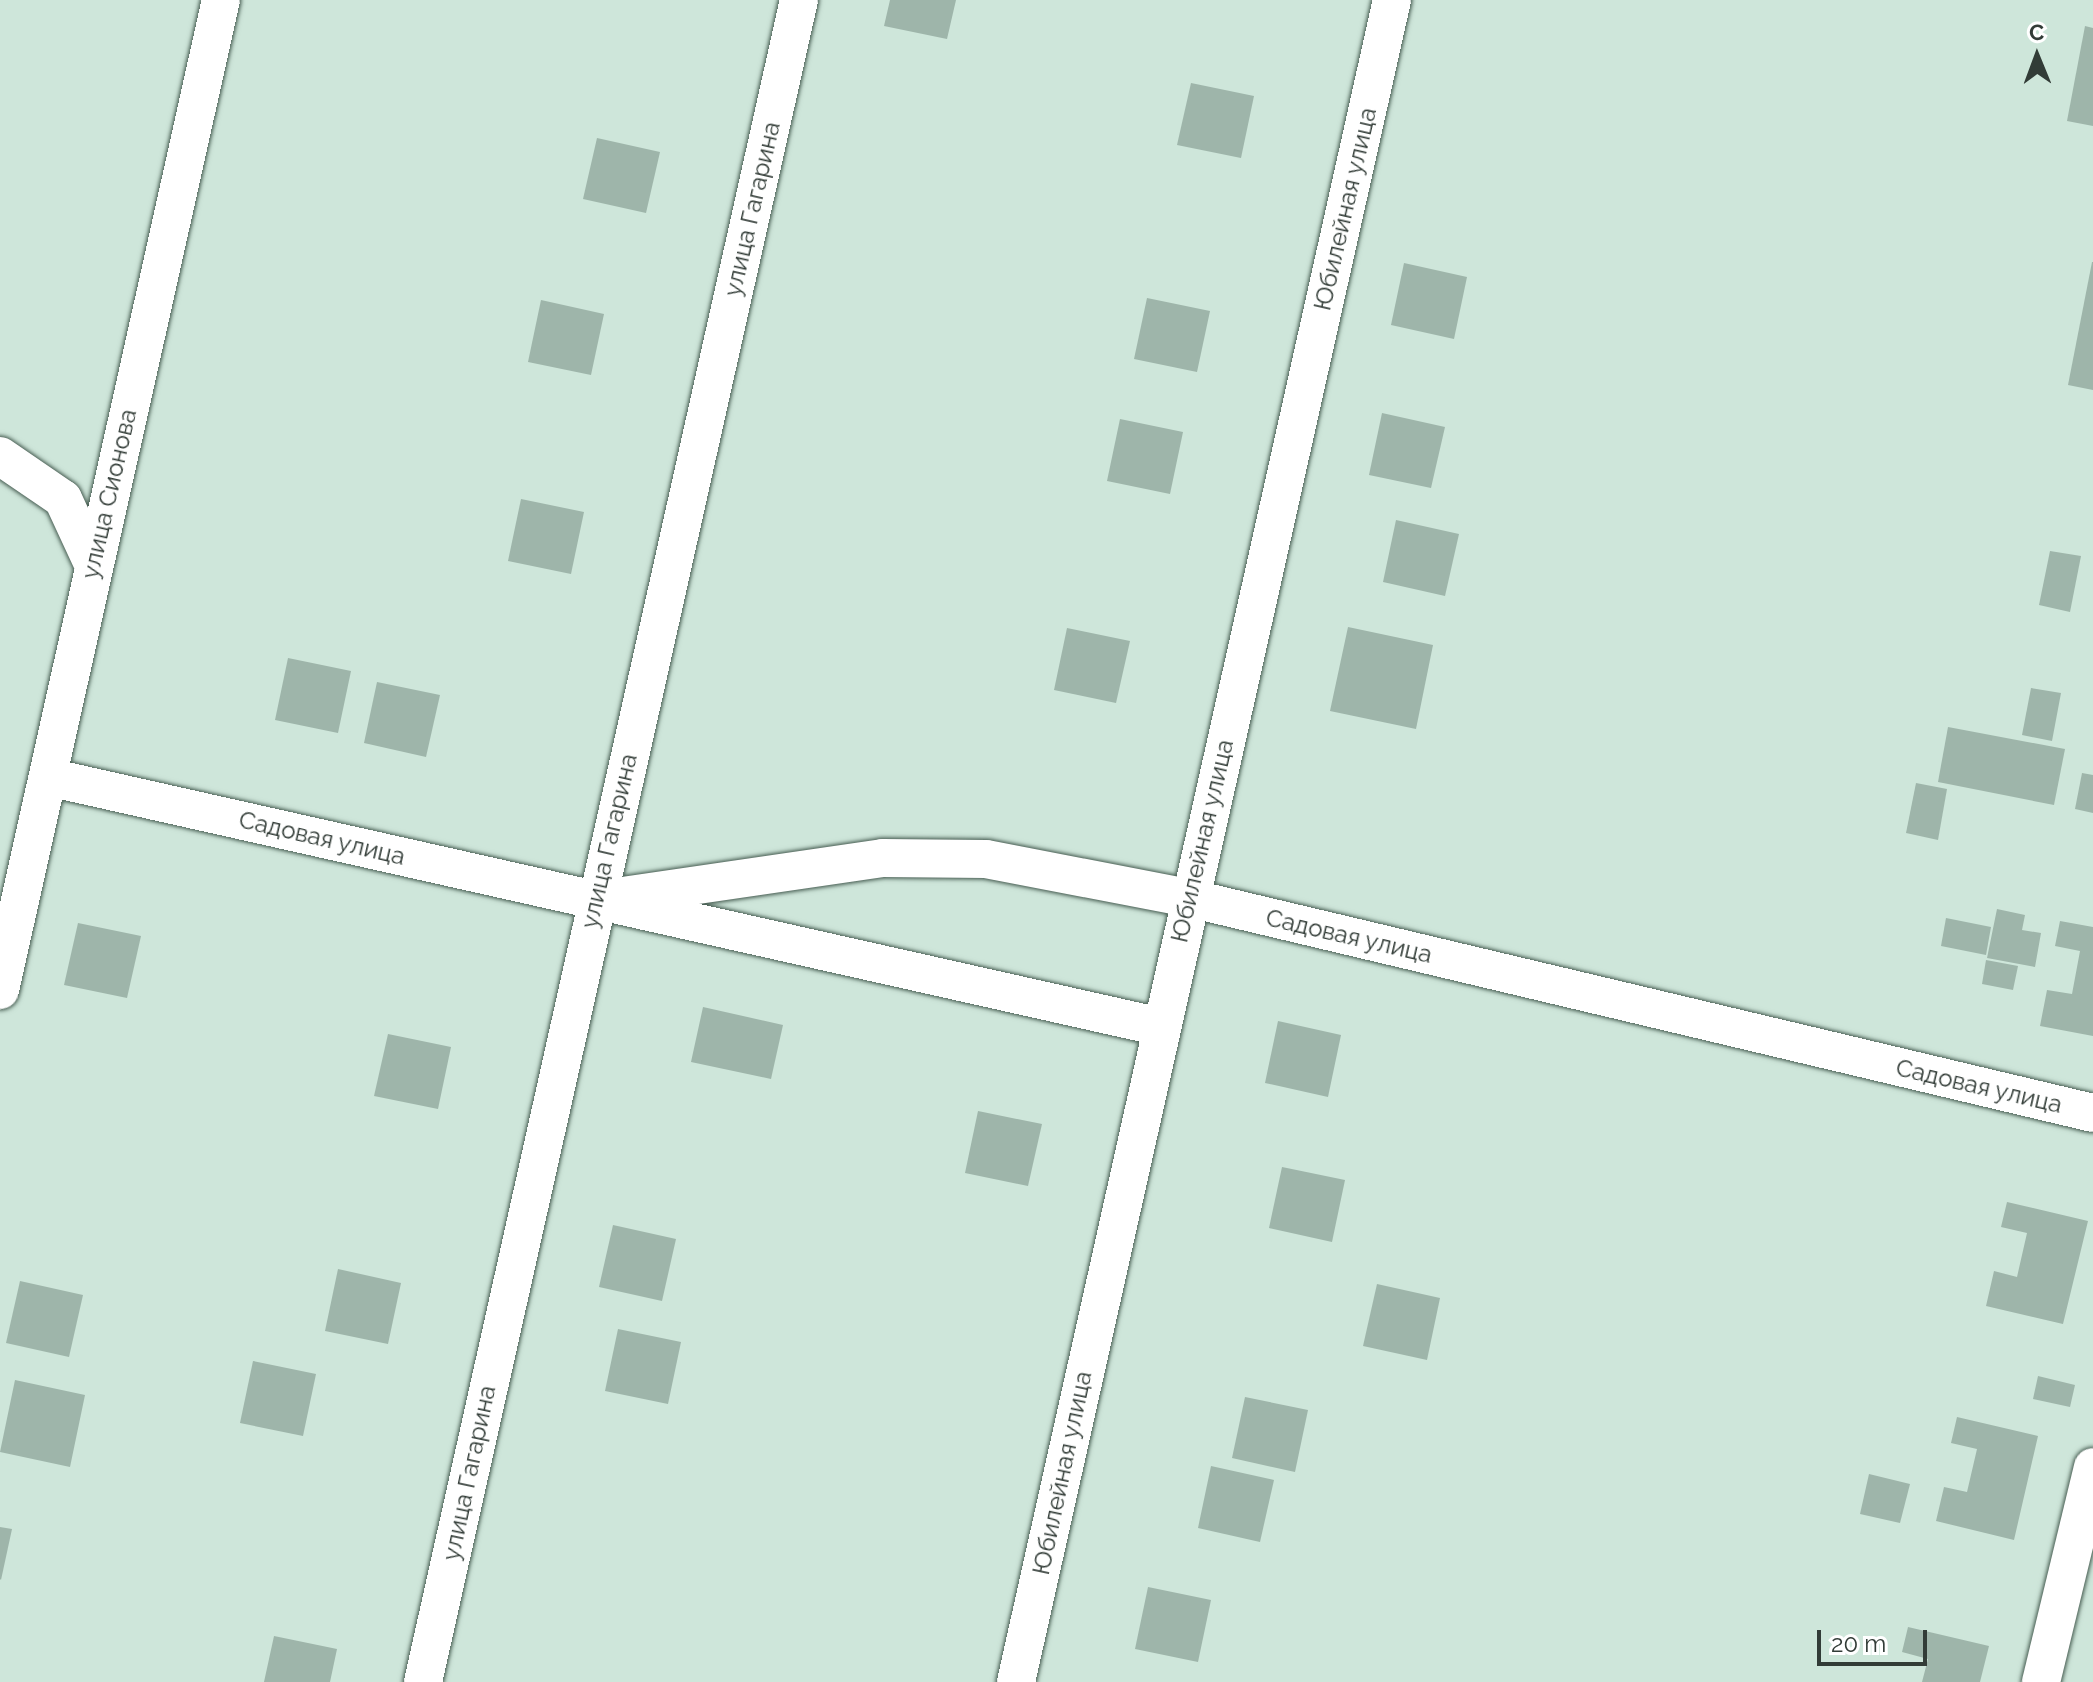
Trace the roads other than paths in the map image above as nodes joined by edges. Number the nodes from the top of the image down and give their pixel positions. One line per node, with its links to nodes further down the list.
1 (221, 0): 5 (street, улица Сионова)
2 (799, 0): 8 (street, улица Гагарина)
3 (1392, 0): 7 (street, Юбилейная улица)
4 (0, 456): 5 (street)
5 (93, 564): 6 (street, улица Сионова)
6 (48, 777): 8 (street, Садовая улица); 9 (street, улица Сионова)
7 (1189, 898): 8 (street, Садовая улица); 10 (street, Юбилейная улица); 11 (street, Садовая улица)
8 (595, 900): 10 (street, Садовая улица); 13 (street, улица Гагарина)
9 (0, 990)
10 (1161, 1027): 14 (street, Юбилейная улица)
11 (2093, 1113)
12 (2093, 1467): 15 (street)
13 (423, 1682)
14 (1016, 1682)
15 (2041, 1682)

